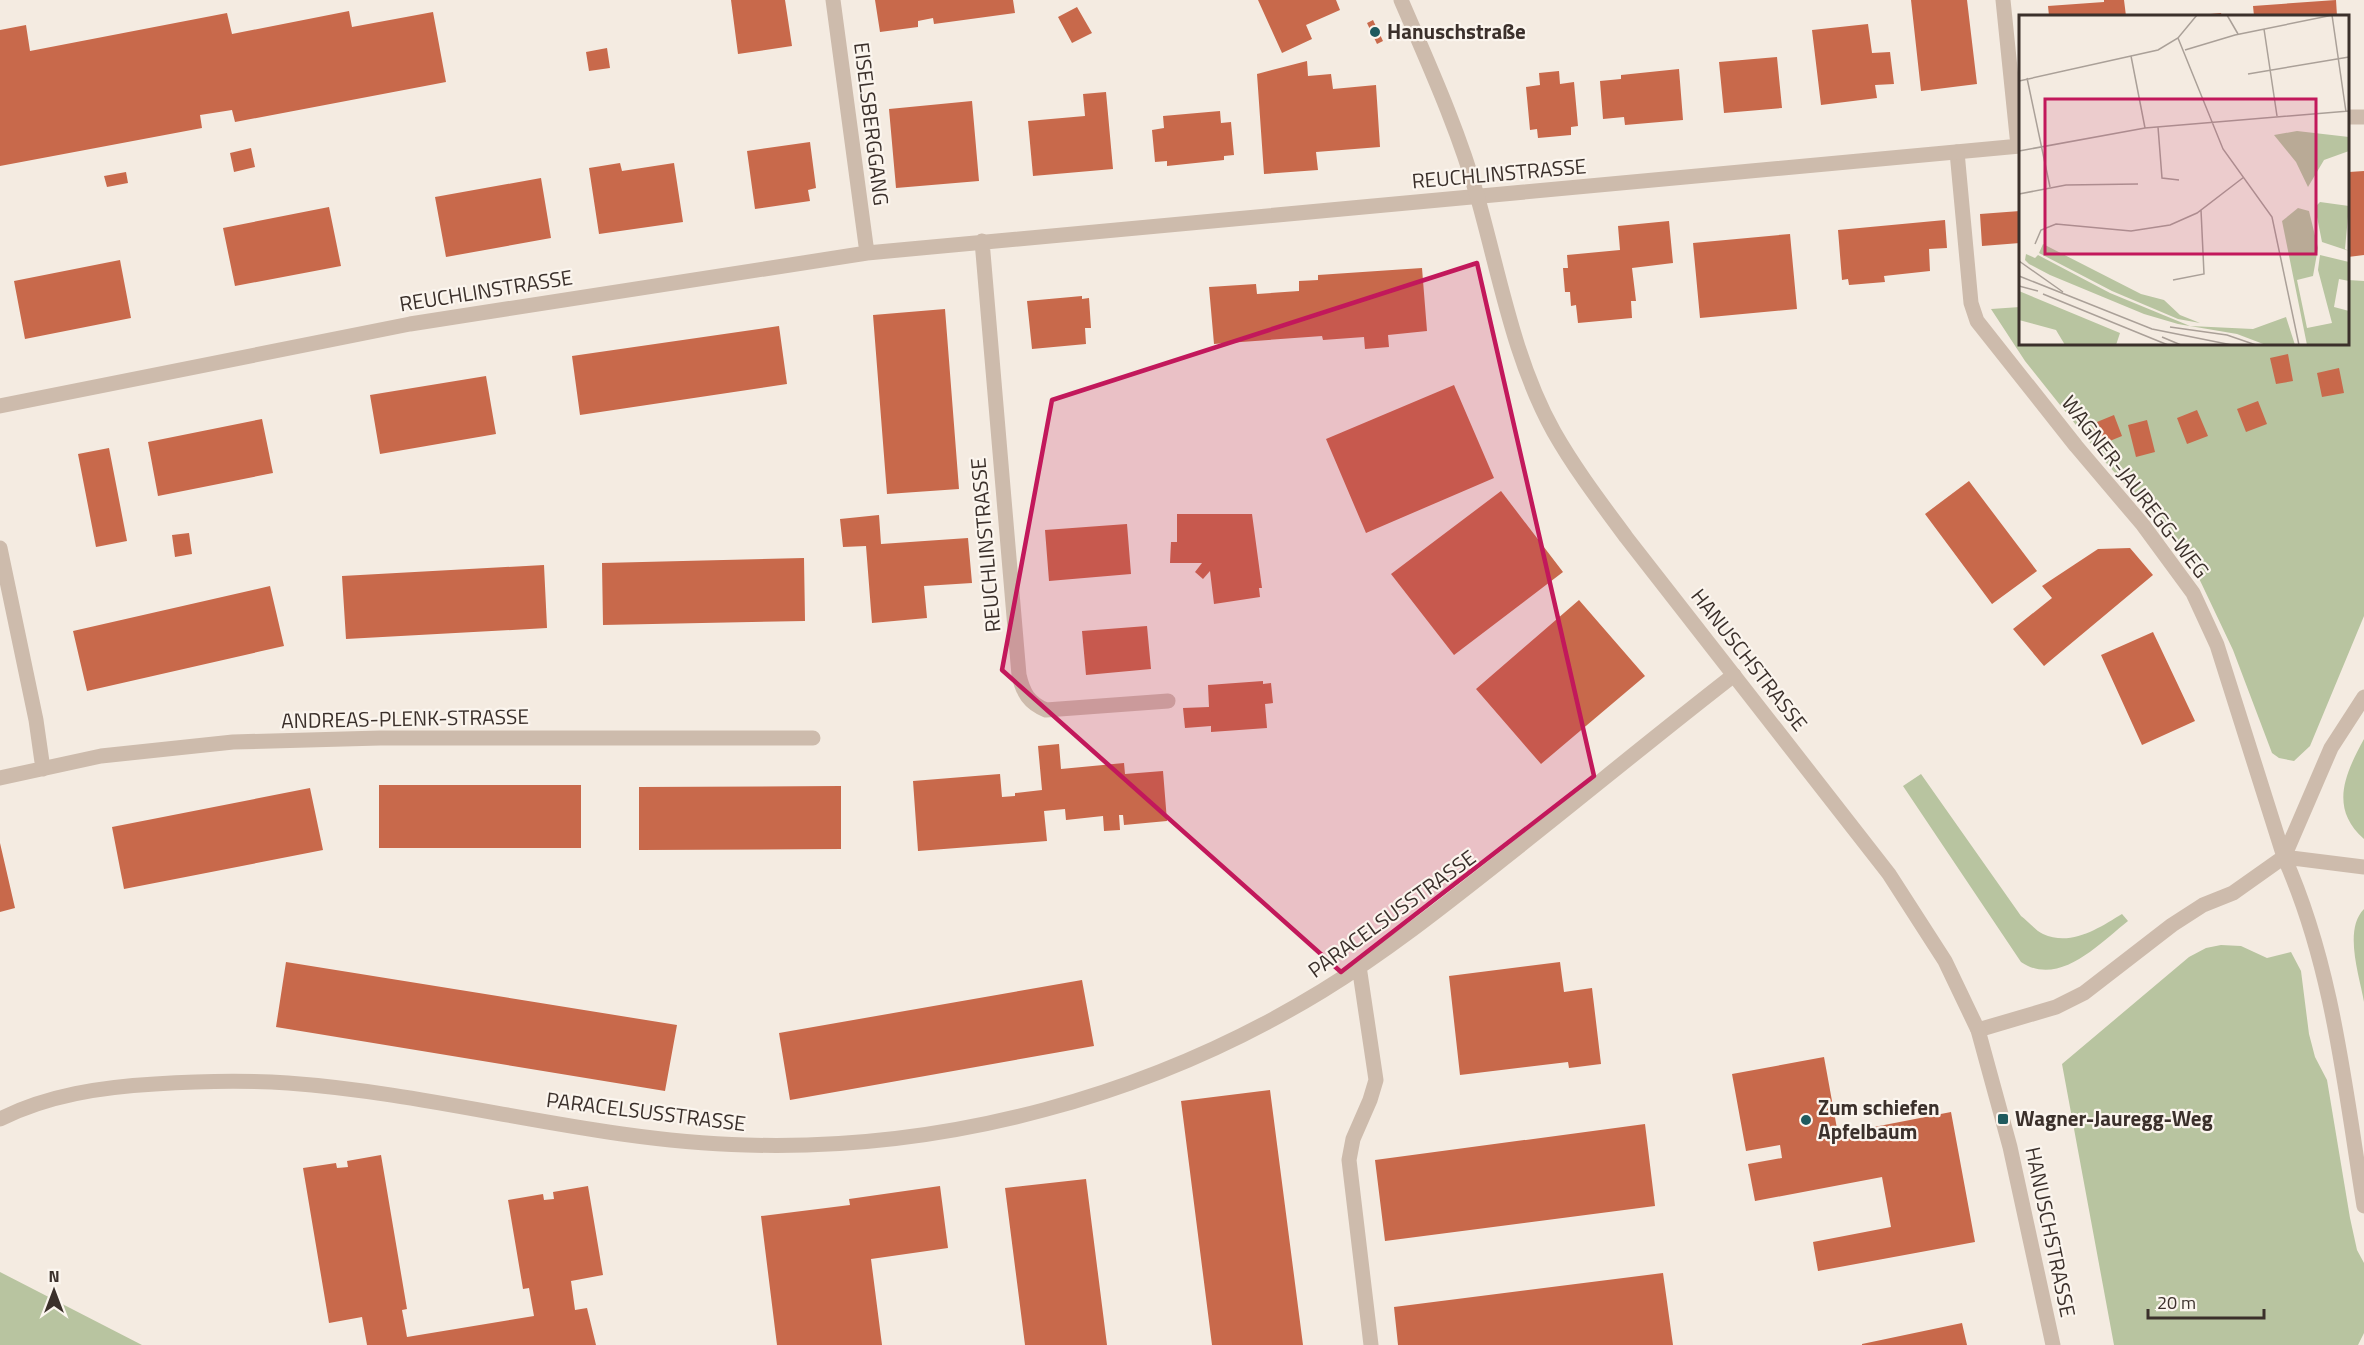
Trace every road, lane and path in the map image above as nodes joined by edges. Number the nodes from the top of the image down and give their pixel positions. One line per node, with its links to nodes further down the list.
1 (833, 0): 8 (street, EISELSBERGGANG)
2 (1401, 0): 6 (street, HANUSCHSTRASSE)
3 (2003, 0): 4 (street)
4 (2019, 146): 5 (street, REUCHLINSTRASSE)
5 (1957, 152): 6 (street, REUCHLINSTRASSE); 17 (street, WAGNER-JAUREGG-WEG)
6 (1478, 197): 7 (street, REUCHLINSTRASSE); 11 (street, HANUSCHSTRASSE)
7 (982, 241): 8 (street, REUCHLINSTRASSE); 13 (street, REUCHLINSTRASSE)
8 (867, 254): 9 (street, REUCHLINSTRASSE)
9 (0, 405)
10 (0, 548): 15 (street)
11 (1734, 675): 19 (street, PARACELSUSSTRASSE); 20 (street, HANUSCHSTRASSE)
12 (2364, 697): 17 (street)
13 (1168, 701)
14 (813, 738): 15 (street, ANDREAS-PLENK-STRASSE)
15 (43, 769): 16 (street, ANDREAS-PLENK-STRASSE)
16 (0, 777)
17 (2284, 857): 18 (street); 20 (street); 22 (street, WAGNER-JAUREGG-WEG)
18 (2364, 867)
19 (1359, 966): 21 (street, PARACELSUSSTRASSE); 23 (street)
20 (1978, 1030): 24 (street, HANUSCHSTRASSE)
21 (0, 1119)
22 (2364, 1206)
23 (1371, 1345)
24 (2053, 1345)

